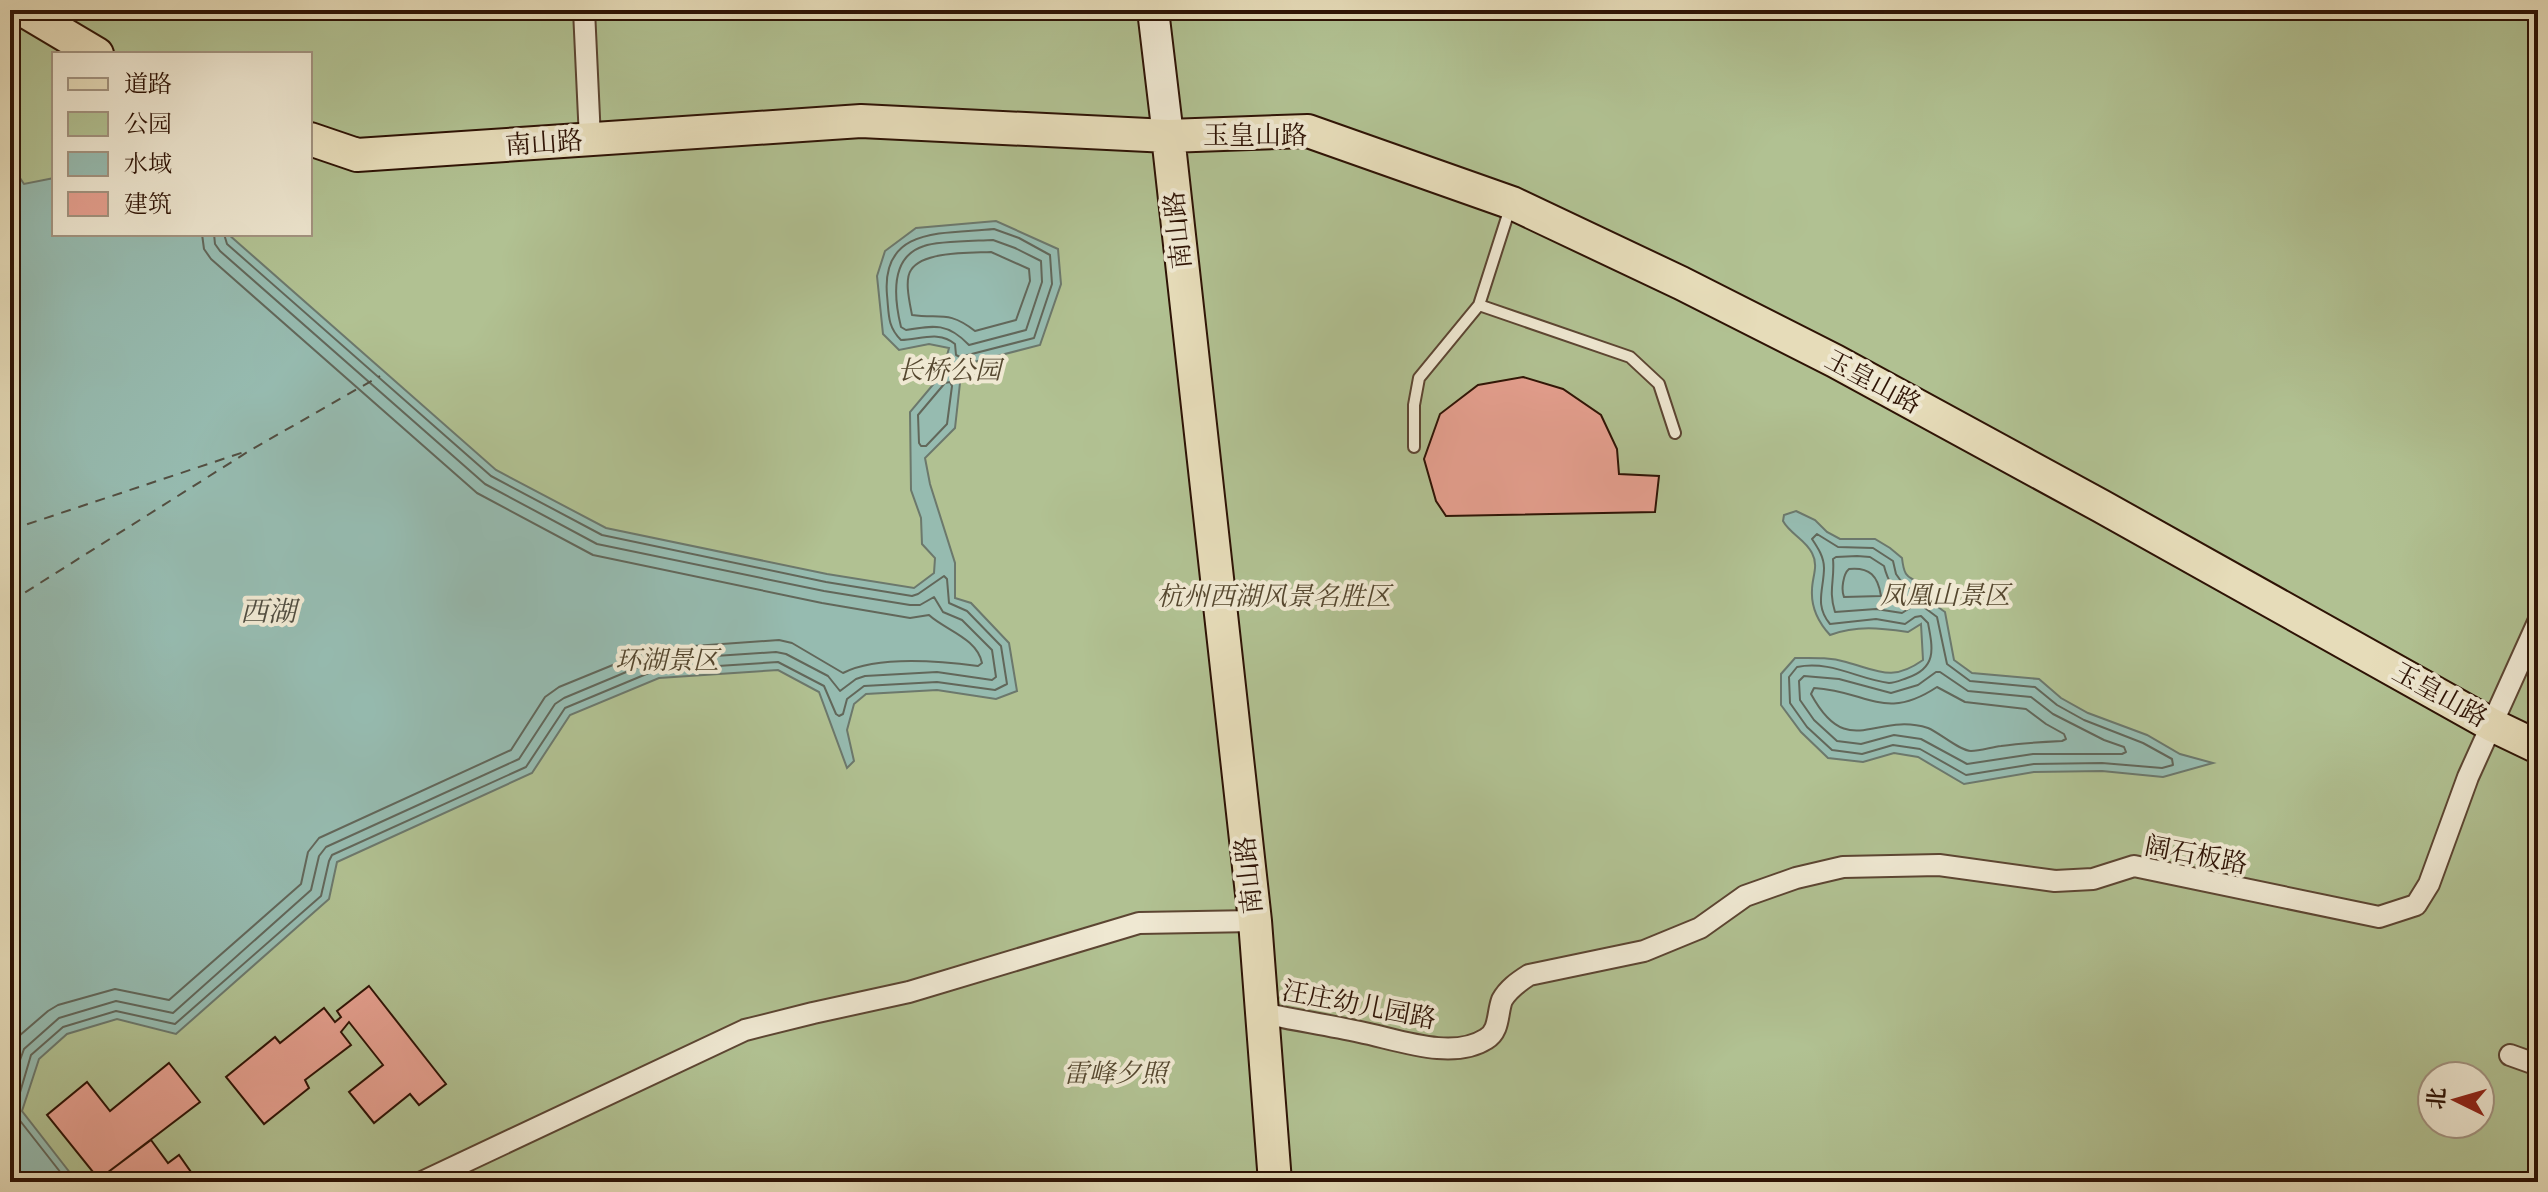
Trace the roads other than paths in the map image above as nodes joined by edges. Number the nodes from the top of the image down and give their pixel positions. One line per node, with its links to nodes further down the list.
1 (23, 10): 4 (main road)
2 (584, 10): 6 (street)
3 (1153, 10): 5 (street)
4 (94, 52)
5 (1168, 136): 6 (main road, 南山路); 8 (main road, 玉皇山路); 15 (main road, 南山路)
6 (590, 139): 7 (main road, 南山路)
7 (312, 140)
8 (1512, 203): 9 (lane); 13 (main road, 玉皇山路)
9 (1479, 305): 10 (lane); 11 (lane)
10 (1675, 433)
11 (1414, 447)
12 (2538, 622): 13 (street, 阔石板路)
13 (2492, 725): 14 (main road, 玉皇山路); 16 (street, 阔石板路)
14 (2538, 747)
15 (1255, 921): 17 (main road, 南山路); 20 (street)
16 (1644, 951): 17 (street, 汪庄幼儿园路)
17 (1262, 1013): 21 (main road, 南山路)
18 (2510, 1055): 19 (street)
19 (2538, 1065)
20 (422, 1182)
21 (1275, 1182)

